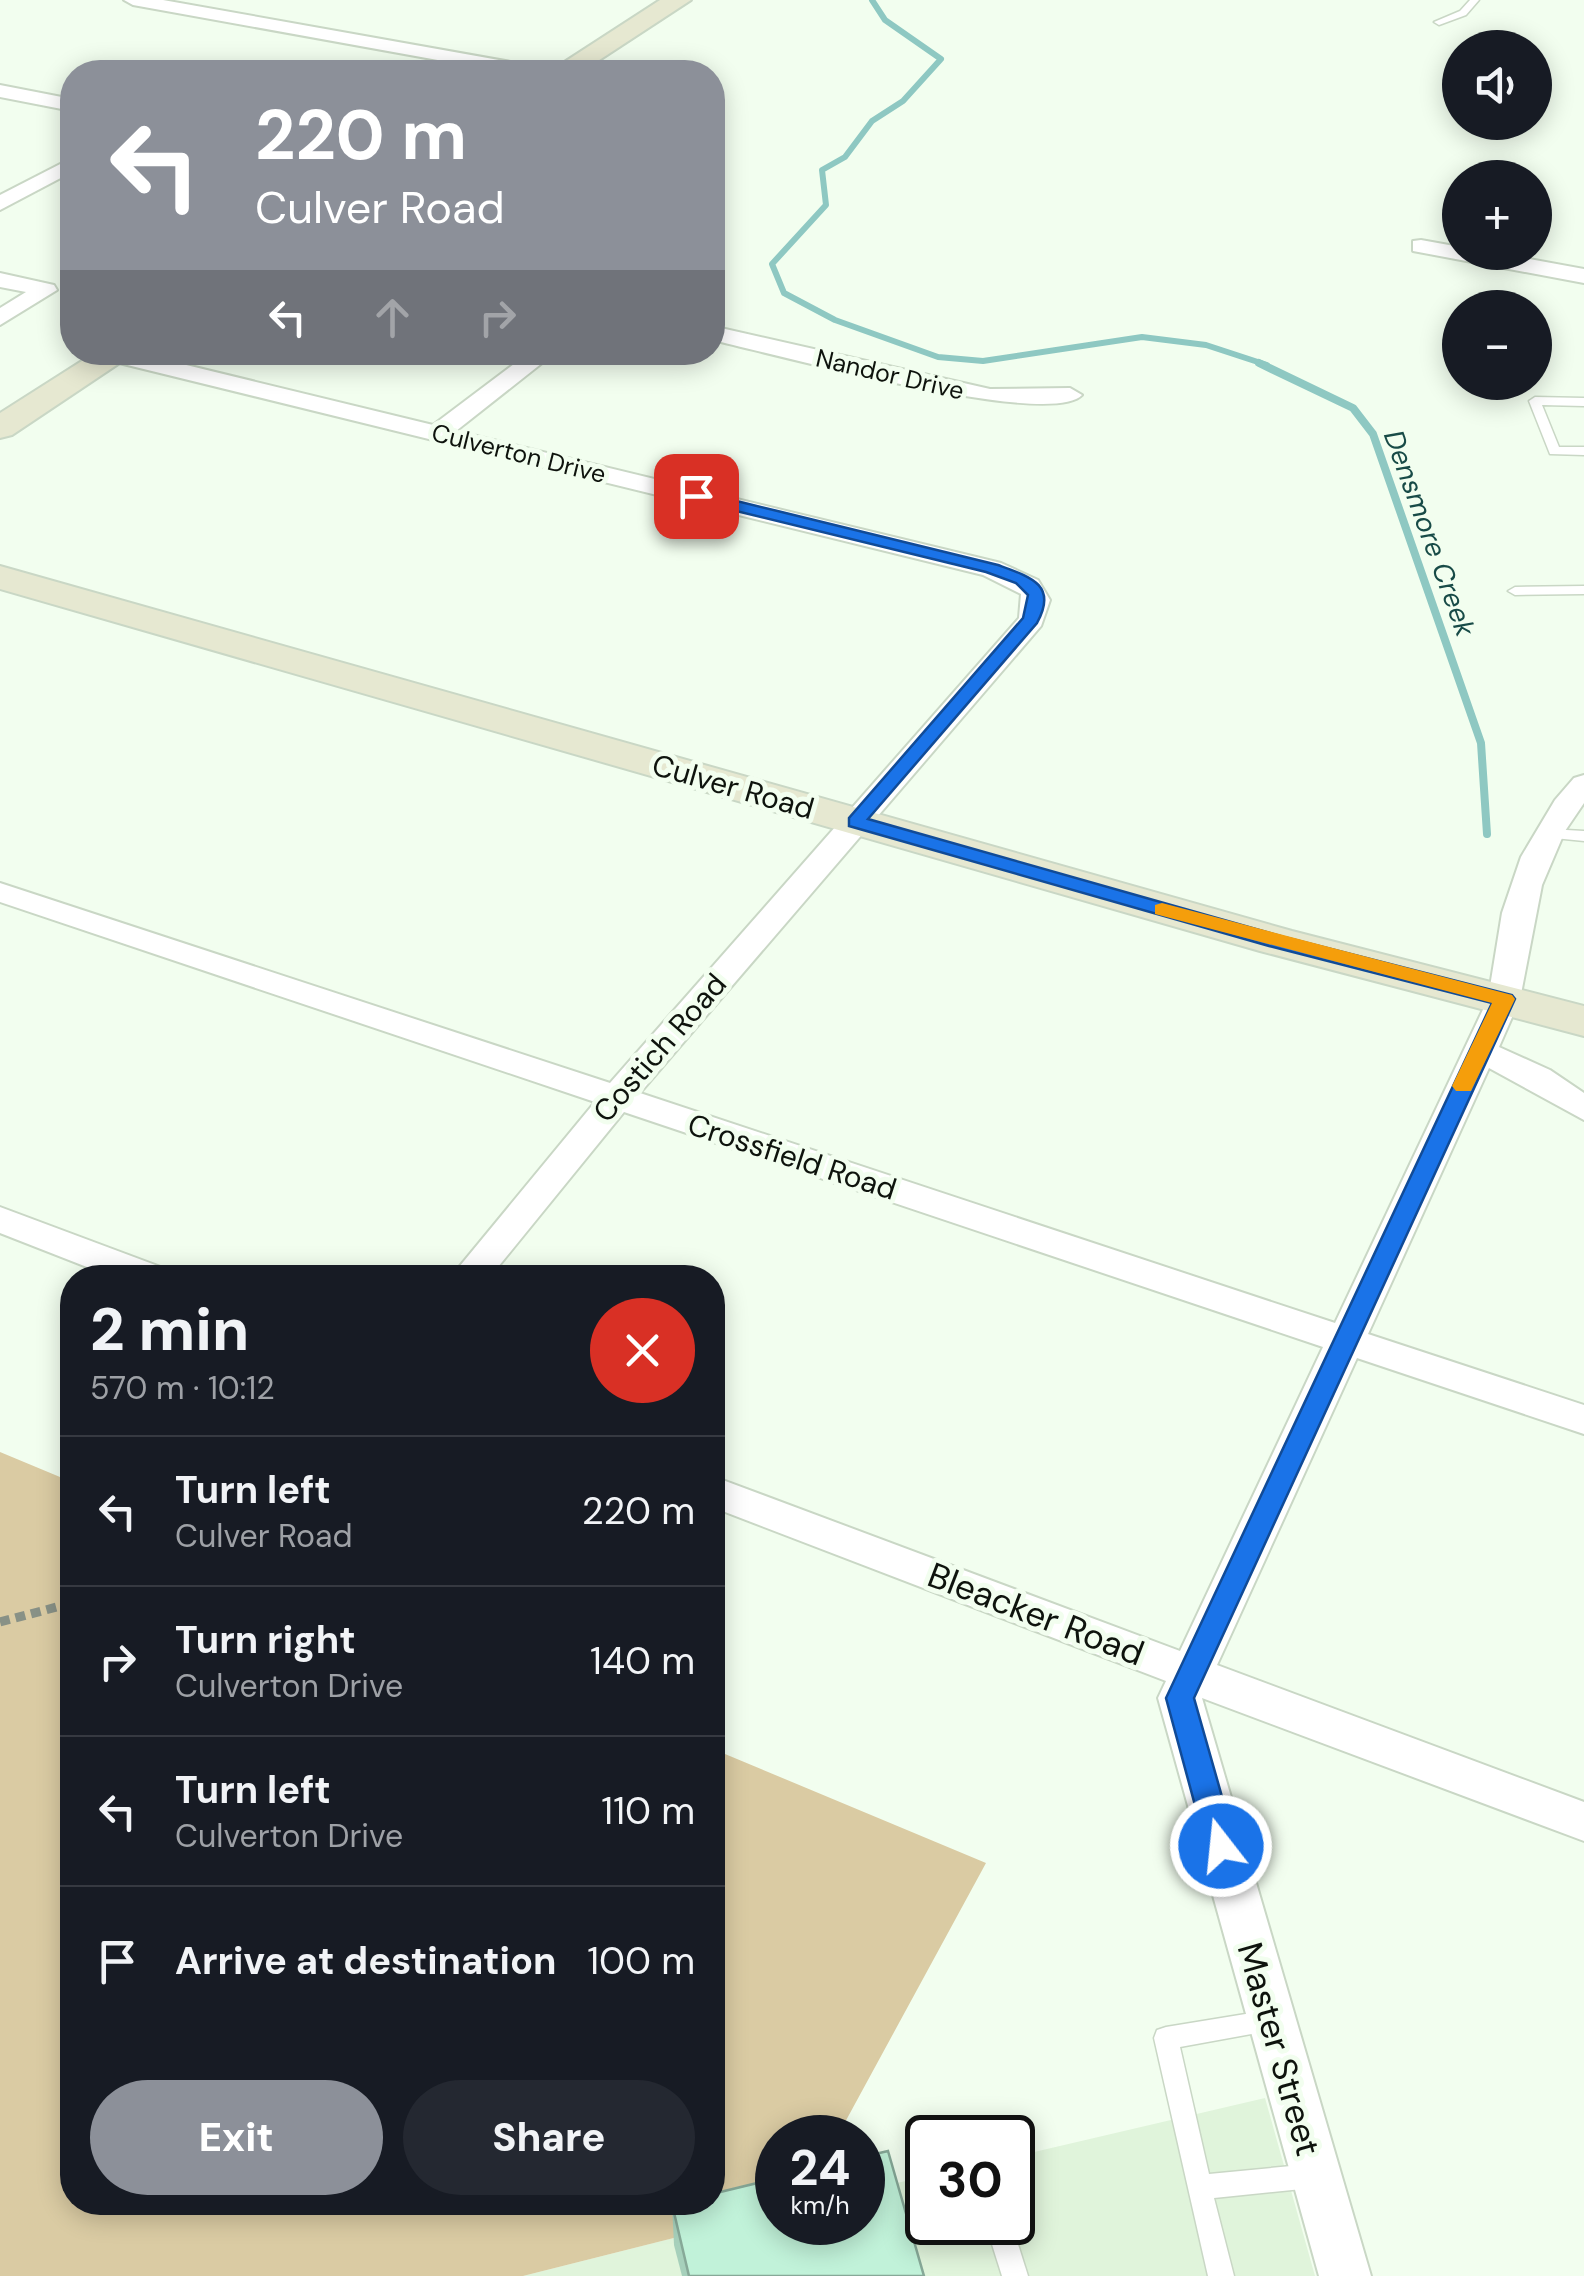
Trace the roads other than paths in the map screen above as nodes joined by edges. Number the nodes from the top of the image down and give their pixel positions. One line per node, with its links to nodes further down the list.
1 (134, 0): 4 (street)
2 (678, 0): 7 (main road)
3 (1475, 0): 5 (lane)
4 (188, 4): 6 (street)
5 (1438, 22)
6 (472, 60)
7 (582, 60)
8 (0, 91): 9 (street)
9 (60, 104)
10 (60, 171): 11 (street)
11 (0, 204)
12 (1422, 246): 13 (street)
13 (1574, 269)
14 (0, 280): 15 (street)
15 (0, 318)
16 (725, 337): 20 (street, Nandor Drive)
17 (100, 365): 22 (main road)
18 (162, 365): 23 (street, Culverton Drive)
19 (528, 365): 23 (street)
20 (1070, 394)
21 (1584, 402): 24 (lane)
22 (0, 428)
23 (438, 433): 29 (street, Culverton Drive)
24 (1584, 451)
25 (0, 577): 29 (main road, Culver Road)
26 (1584, 590): 27 (lane)
27 (1515, 591)
28 (1584, 784): 30 (street, Master Street)
29 (856, 822): 33 (main road, Culver Road); 36 (street, Costich Road)
30 (1549, 834): 31 (lane); 33 (street, Master Street)
31 (1584, 836)
32 (0, 892): 36 (street, Crossfield Road)
33 (1504, 999): 34 (main road, Culver Road); 35 (street, Master Street)
34 (1584, 1021)
35 (1480, 1051): 37 (street); 41 (street, Master Street)
36 (616, 1099): 40 (street, Costich Road); 41 (street, Crossfield Road)
37 (1584, 1109)
38 (0, 1219): 39 (street)
39 (119, 1265)
40 (479, 1265)
41 (1346, 1340): 42 (street, Crossfield Road); 44 (street, Master Street)
42 (1584, 1420)
43 (725, 1496): 44 (street, Bleacker Road)
44 (1190, 1673): 45 (street, Bleacker Road); 46 (street, Master Street)
45 (1584, 1822)
46 (1270, 2021): 47 (street, Master Street); 48 (lane)
47 (1316, 2176): 48 (lane); 52 (street, Master Street)
48 (1199, 2187): 51 (lane)
49 (1005, 2245): 50 (lane)
50 (1015, 2276)
51 (1222, 2276)
52 (1345, 2276)

